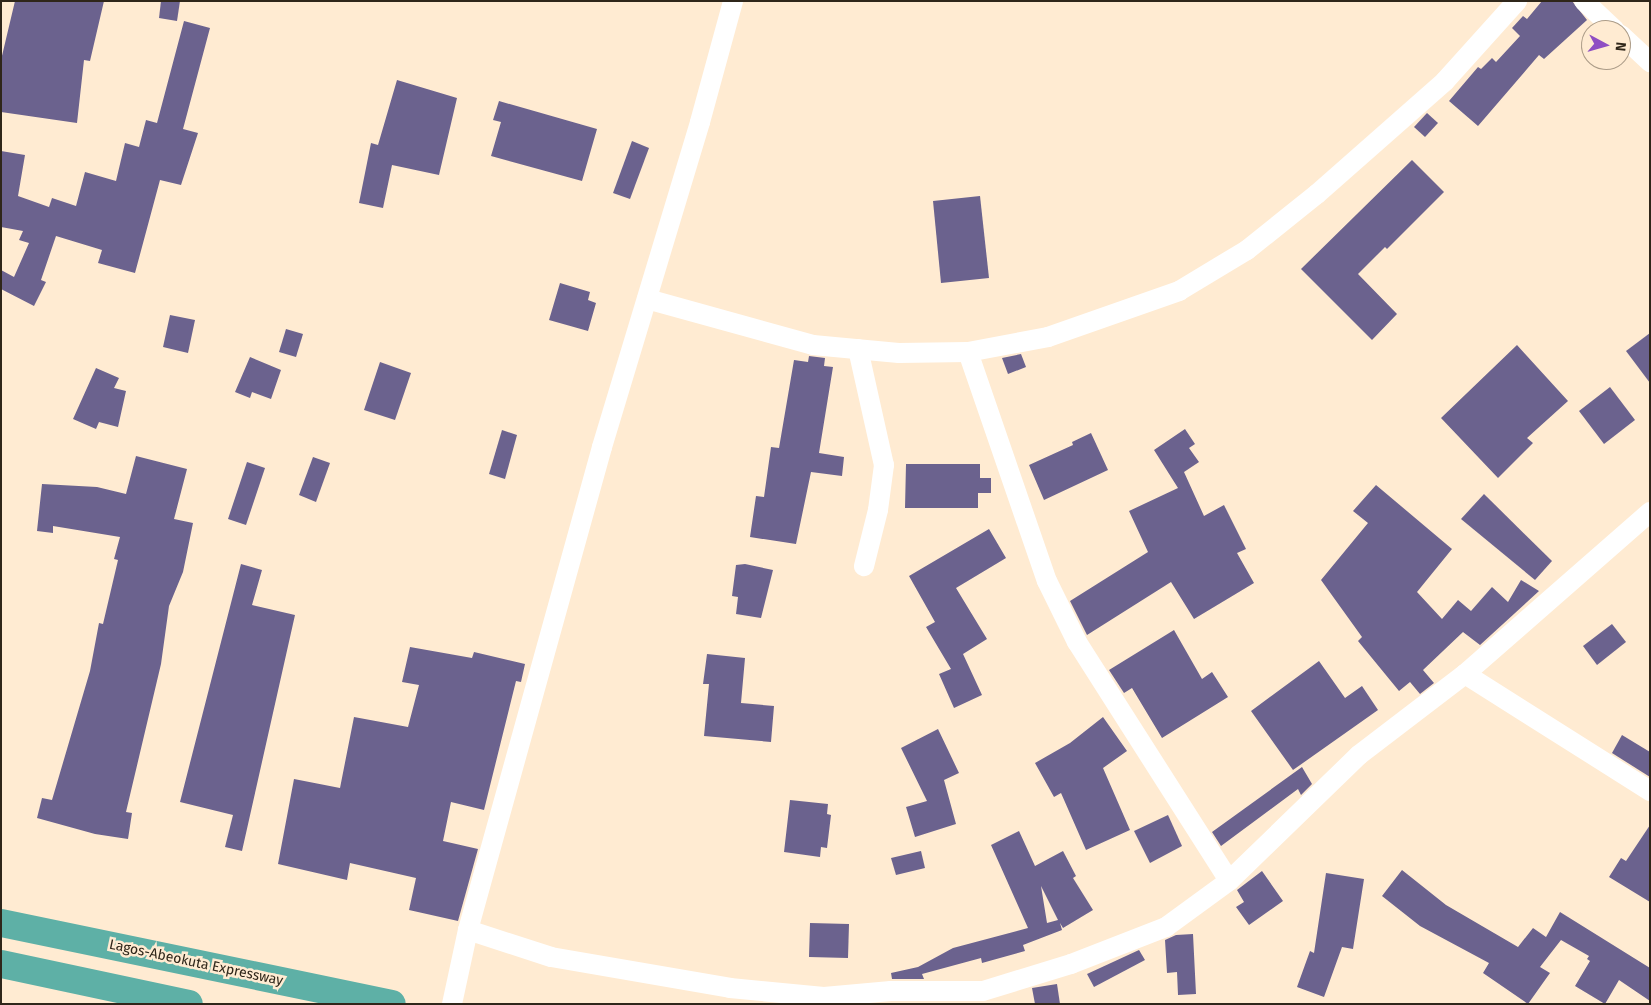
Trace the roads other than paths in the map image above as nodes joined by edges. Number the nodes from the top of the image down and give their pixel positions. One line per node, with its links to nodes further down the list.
1 (733, 1): 7 (street)
2 (1517, 1): 9 (street)
3 (1584, 1): 4 (street)
4 (1604, 20)
5 (1631, 44): 6 (street)
6 (1650, 62)
7 (647, 299): 8 (street); 16 (street)
8 (858, 349): 9 (street); 11 (street)
9 (968, 352): 14 (street)
10 (1650, 512): 12 (street)
11 (864, 566)
12 (1465, 674): 13 (street); 14 (street)
13 (1650, 791)
14 (1229, 880): 16 (street)
15 (1, 923): 19 (highway, Lagos-Abeokuta Expressway)
16 (468, 930): 20 (street)
17 (1, 964): 18 (highway)
18 (189, 1004)
19 (392, 1004)
20 (452, 1004)

